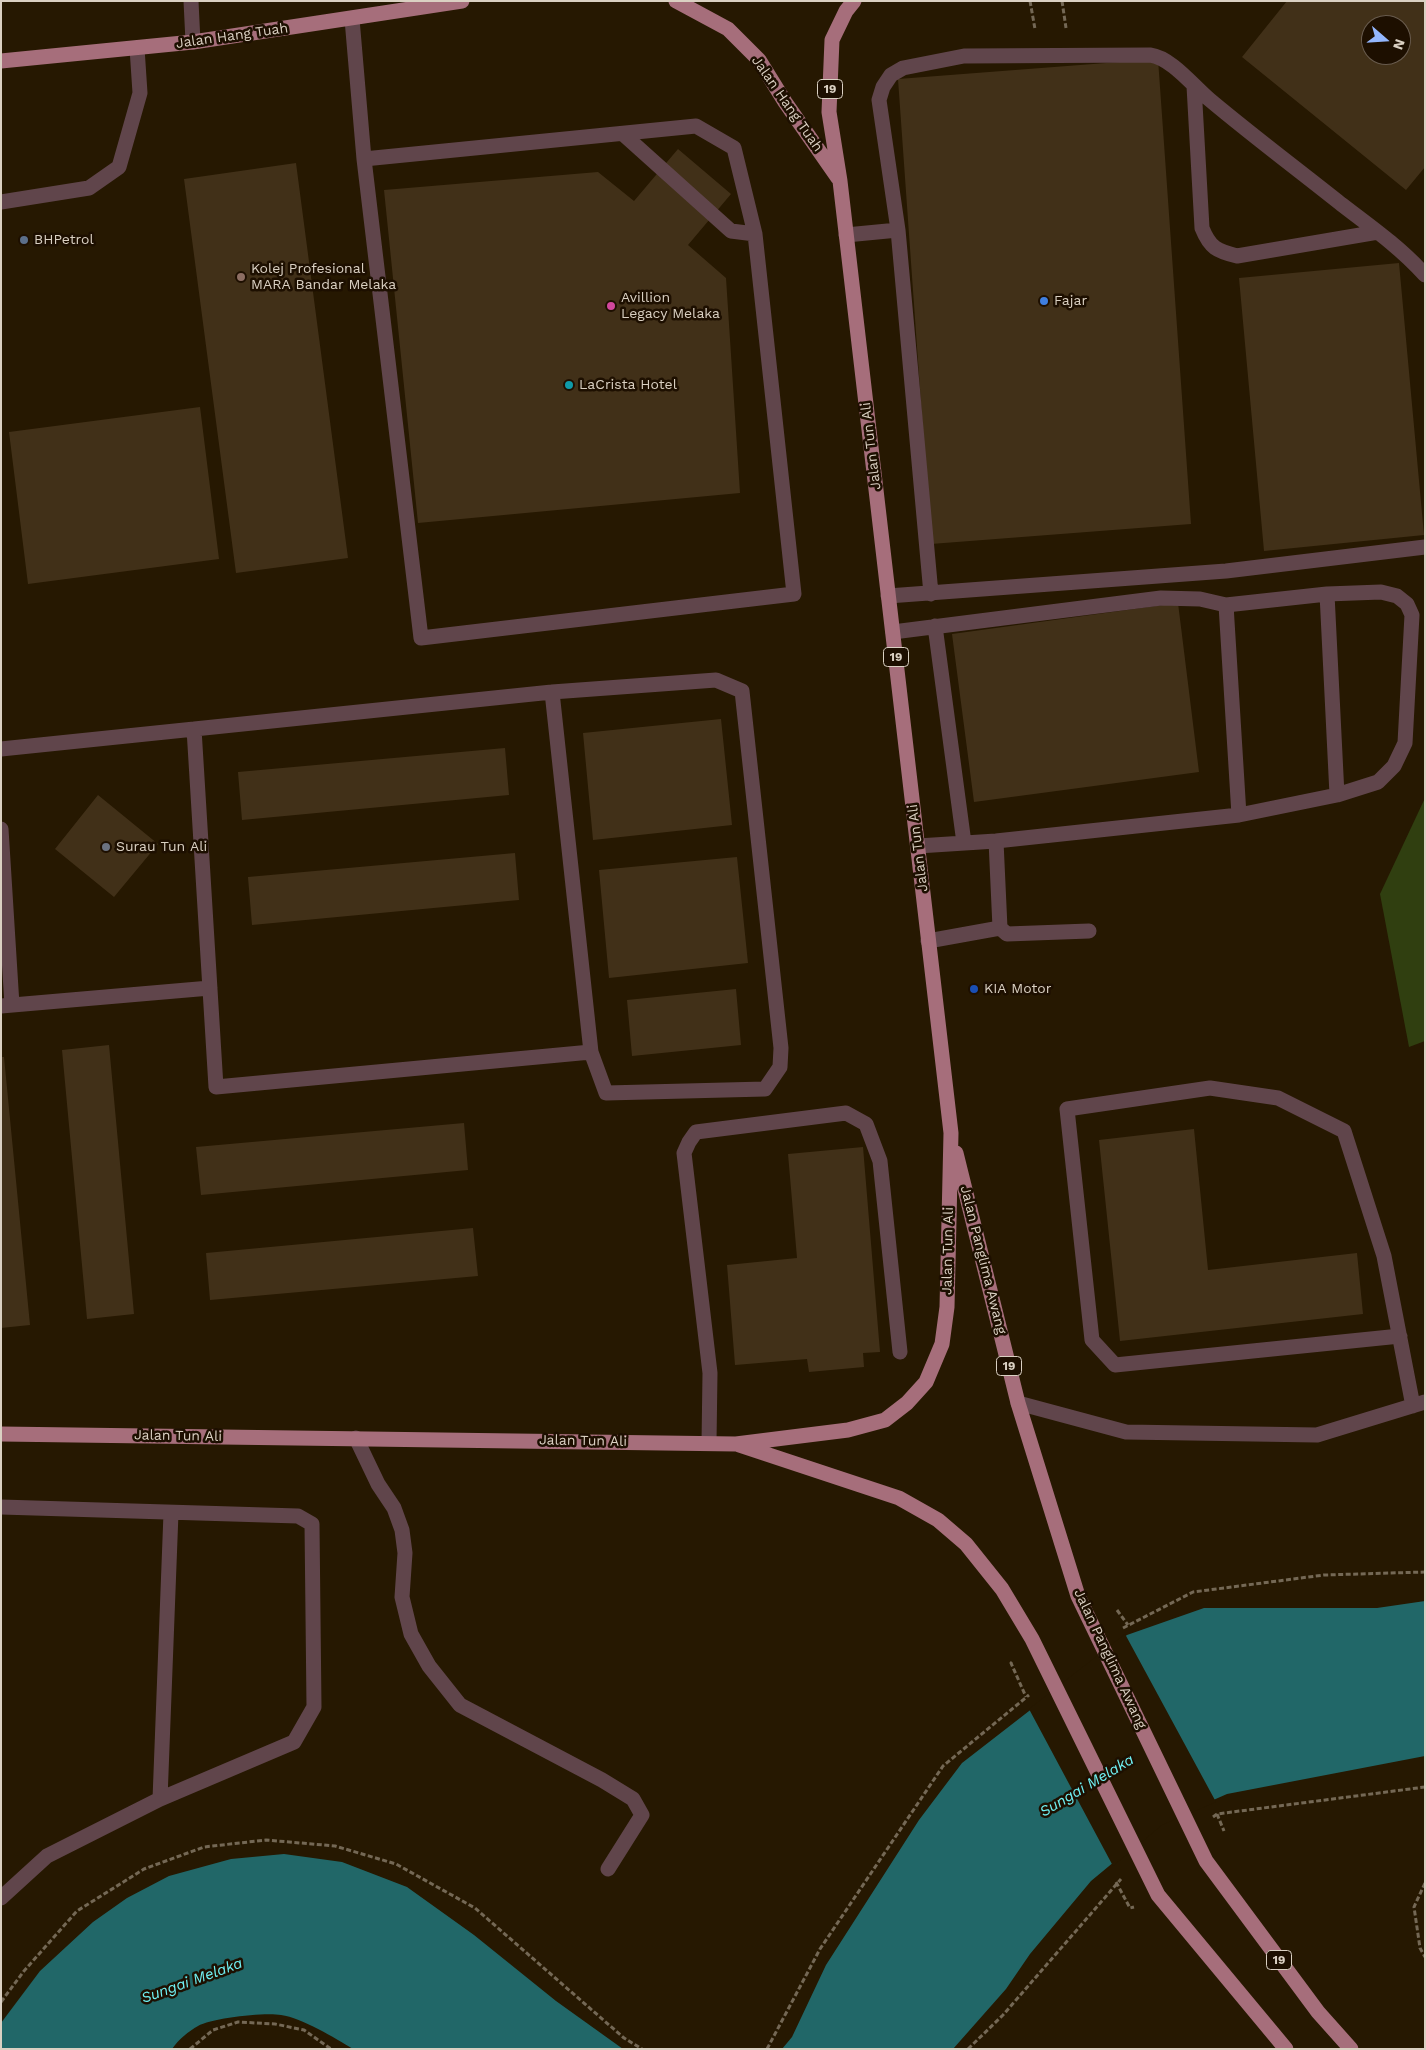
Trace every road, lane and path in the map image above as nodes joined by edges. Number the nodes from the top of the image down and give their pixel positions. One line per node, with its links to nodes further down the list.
1 (191, 1): 10 (lane)
2 (462, 1): 8 (main road, Jalan Hang Tuah)
3 (676, 1): 16 (main road, Jalan Hang Tuah)
4 (854, 1): 16 (main road, 19)
5 (1030, 1): 9 (path)
6 (1062, 1): 7 (path)
7 (1064, 10)
8 (352, 19): 10 (main road, Jalan Hang Tuah); 15 (lane)
9 (1036, 34)
10 (194, 42): 11 (main road, Jalan Hang Tuah)
11 (137, 48): 12 (main road, Jalan Hang Tuah); 17 (lane)
12 (1, 61)
13 (1194, 86): 18 (lane); 19 (lane); 19 (lane)
14 (623, 134): 15 (lane); 20 (lane); 20 (lane)
15 (364, 159): 20 (lane)
16 (840, 181): 21 (main road, Jalan Tun Ali / 19)
17 (1, 202)
18 (898, 230): 21 (lane); 24 (lane)
19 (1378, 232): 22 (lane)
20 (755, 234)
21 (846, 235): 26 (main road, Jalan Tun Ali / 19)
22 (1425, 275)
23 (1425, 547): 24 (lane)
24 (931, 594): 26 (lane)
25 (1327, 594): 27 (lane); 33 (lane); 33 (lane)
26 (888, 596): 29 (main road, Jalan Tun Ali / 19)
27 (1226, 605): 28 (lane); 34 (lane)
28 (935, 626): 29 (lane); 37 (lane)
29 (893, 632): 38 (main road, Jalan Tun Ali / 19)
30 (552, 692): 31 (lane); 44 (lane); 44 (lane)
31 (194, 729): 32 (lane); 42 (lane)
32 (1, 749)
33 (1336, 795): 34 (lane)
34 (1239, 815): 36 (lane)
35 (1, 829): 43 (lane)
36 (996, 841): 37 (lane); 39 (lane)
37 (964, 843): 38 (lane)
38 (918, 846): 41 (main road, Jalan Tun Ali / 19)
39 (1000, 928): 40 (lane); 41 (lane)
40 (1090, 931)
41 (928, 941): 45 (main road, Jalan Tun Ali / 19)
42 (210, 988): 43 (lane); 44 (lane)
43 (6, 1006)
44 (591, 1052)
45 (951, 1133): 48 (main road, Jalan Panglima Awang / 19); 53 (main road, Jalan Tun Ali / 19)
46 (1400, 1336): 46 (lane); 49 (lane)
47 (900, 1352): 52 (lane)
48 (1018, 1403): 49 (lane); 66 (main road, Jalan Panglima Awang / 19)
49 (1419, 1404)
50 (1, 1434): 51 (main road, Jalan Tun Ali)
51 (356, 1438): 52 (main road, Jalan Tun Ali); 57 (lane)
52 (709, 1443): 53 (main road, Jalan Tun Ali)
53 (736, 1444): 65 (main road)
54 (1, 1507): 55 (lane)
55 (171, 1513): 56 (lane); 56 (lane)
56 (160, 1799): 59 (lane)
57 (608, 1869)
58 (1425, 1883): 60 (path)
59 (1, 1898)
60 (1425, 1957)
61 (1, 2002): 64 (path)
62 (190, 2049): 63 (path)
63 (331, 2049)
64 (642, 2049)
65 (1286, 2049)
66 (1351, 2049)

